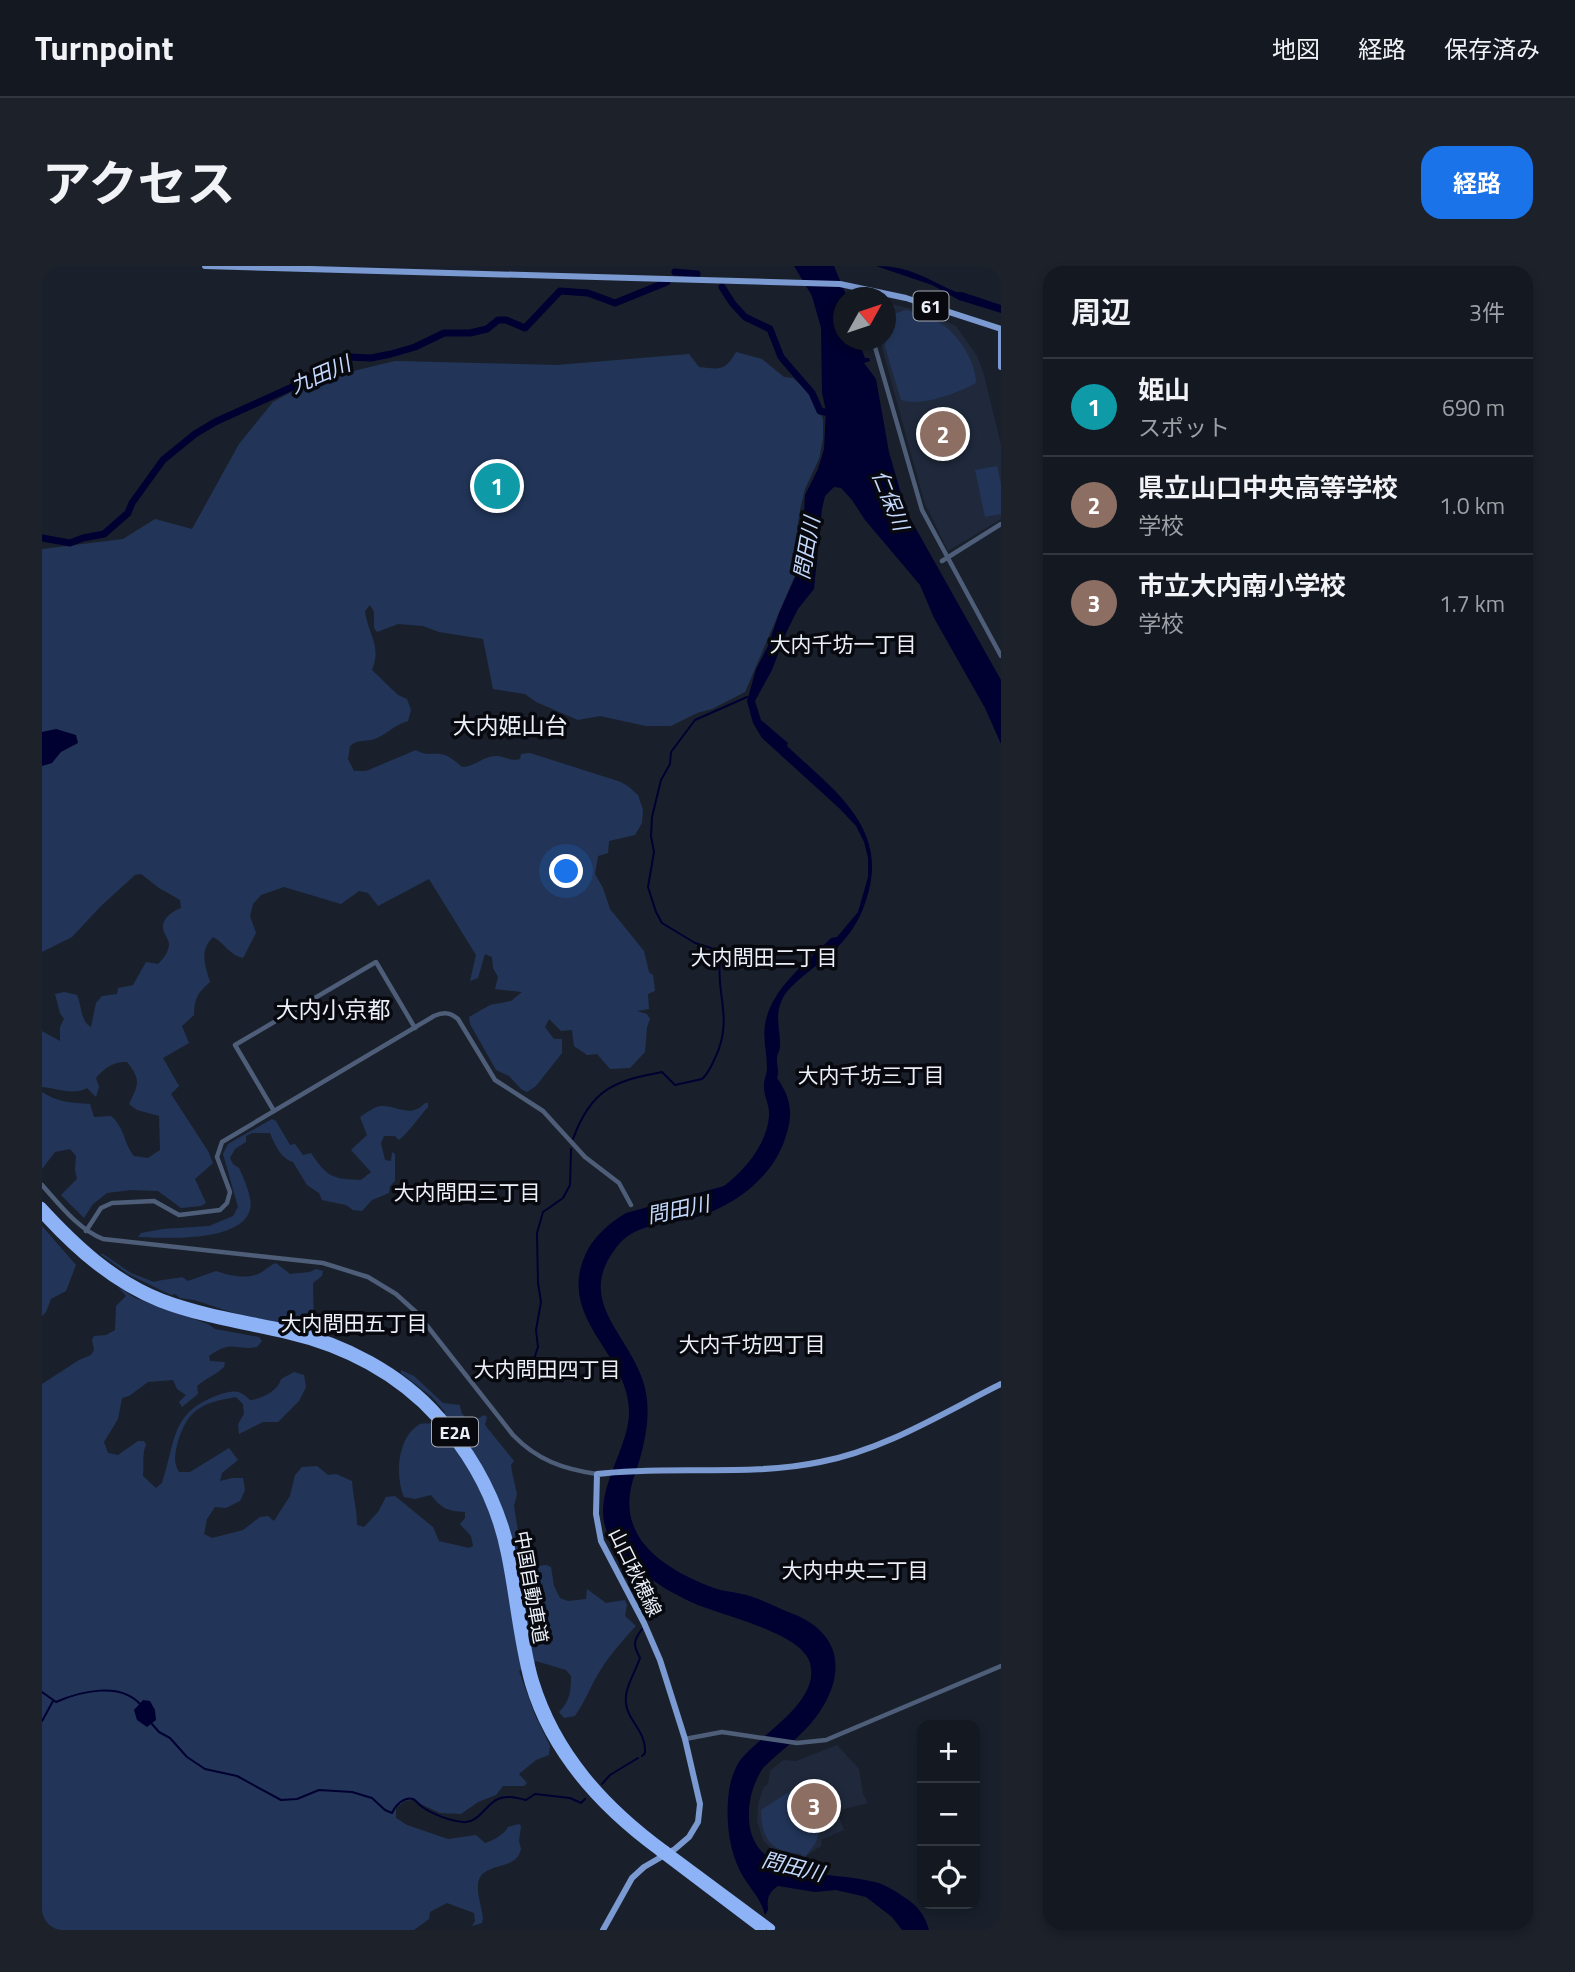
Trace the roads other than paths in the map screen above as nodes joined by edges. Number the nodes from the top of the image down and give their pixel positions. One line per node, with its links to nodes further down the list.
1 (205, 266): 2 (main road, 61)
2 (860, 287)
3 (896, 298): 4 (main road, 61)
4 (1001, 329): 6 (main road)
5 (876, 350): 8 (street)
6 (1001, 367)
7 (1001, 524): 8 (street)
8 (944, 559): 9 (street)
9 (1001, 656)
10 (415, 1028): 11 (street); 11 (street); 13 (street)
11 (274, 1111): 16 (street)
12 (42, 1185): 16 (street)
13 (631, 1205)
14 (42, 1206): 21 (highway, 中国自動車道 / E2A)
15 (42, 1215): 21 (highway, 中国自動車道 / E2A)
16 (86, 1231): 18 (street)
17 (1001, 1384): 18 (main road)
18 (597, 1474): 20 (main road, 山口秋穂線)
19 (1001, 1666): 20 (street)
20 (685, 1740): 23 (main road, 山口秋穂線)
21 (662, 1851): 22 (highway, 中国自動車道 / E2A, bridge)
22 (769, 1929)
23 (603, 1930)

